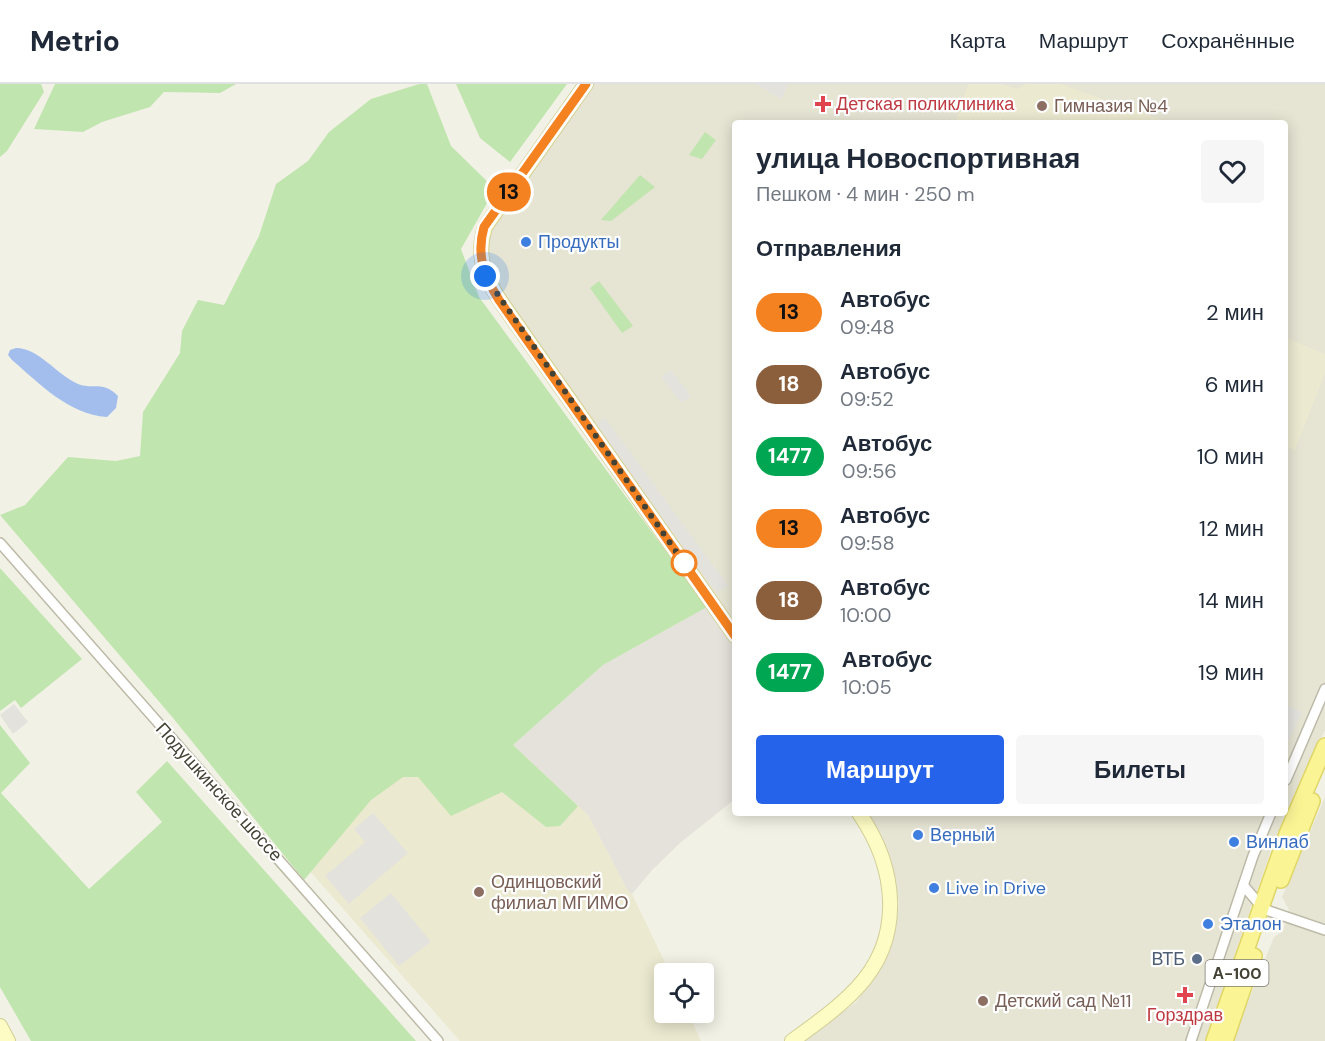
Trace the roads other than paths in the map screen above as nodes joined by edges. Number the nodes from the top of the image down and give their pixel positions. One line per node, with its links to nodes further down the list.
1 (586, 84): 3 (main road)
2 (0, 543): 15 (street, Подушкинское шоссе)
3 (732, 632)
4 (1325, 688): 7 (street)
5 (1325, 746): 11 (main road, А-100)
6 (1325, 771): 11 (main road, А-100)
7 (1288, 775)
8 (862, 816): 16 (main road)
9 (1270, 816): 10 (street)
10 (1243, 885): 11 (street); 17 (street)
11 (1265, 909): 12 (street); 18 (main road, А-100); 19 (main road, А-100)
12 (1325, 930)
13 (0, 1026): 14 (main road)
14 (8, 1041)
15 (438, 1041)
16 (792, 1041)
17 (1191, 1041)
18 (1214, 1041)
19 (1225, 1041)

